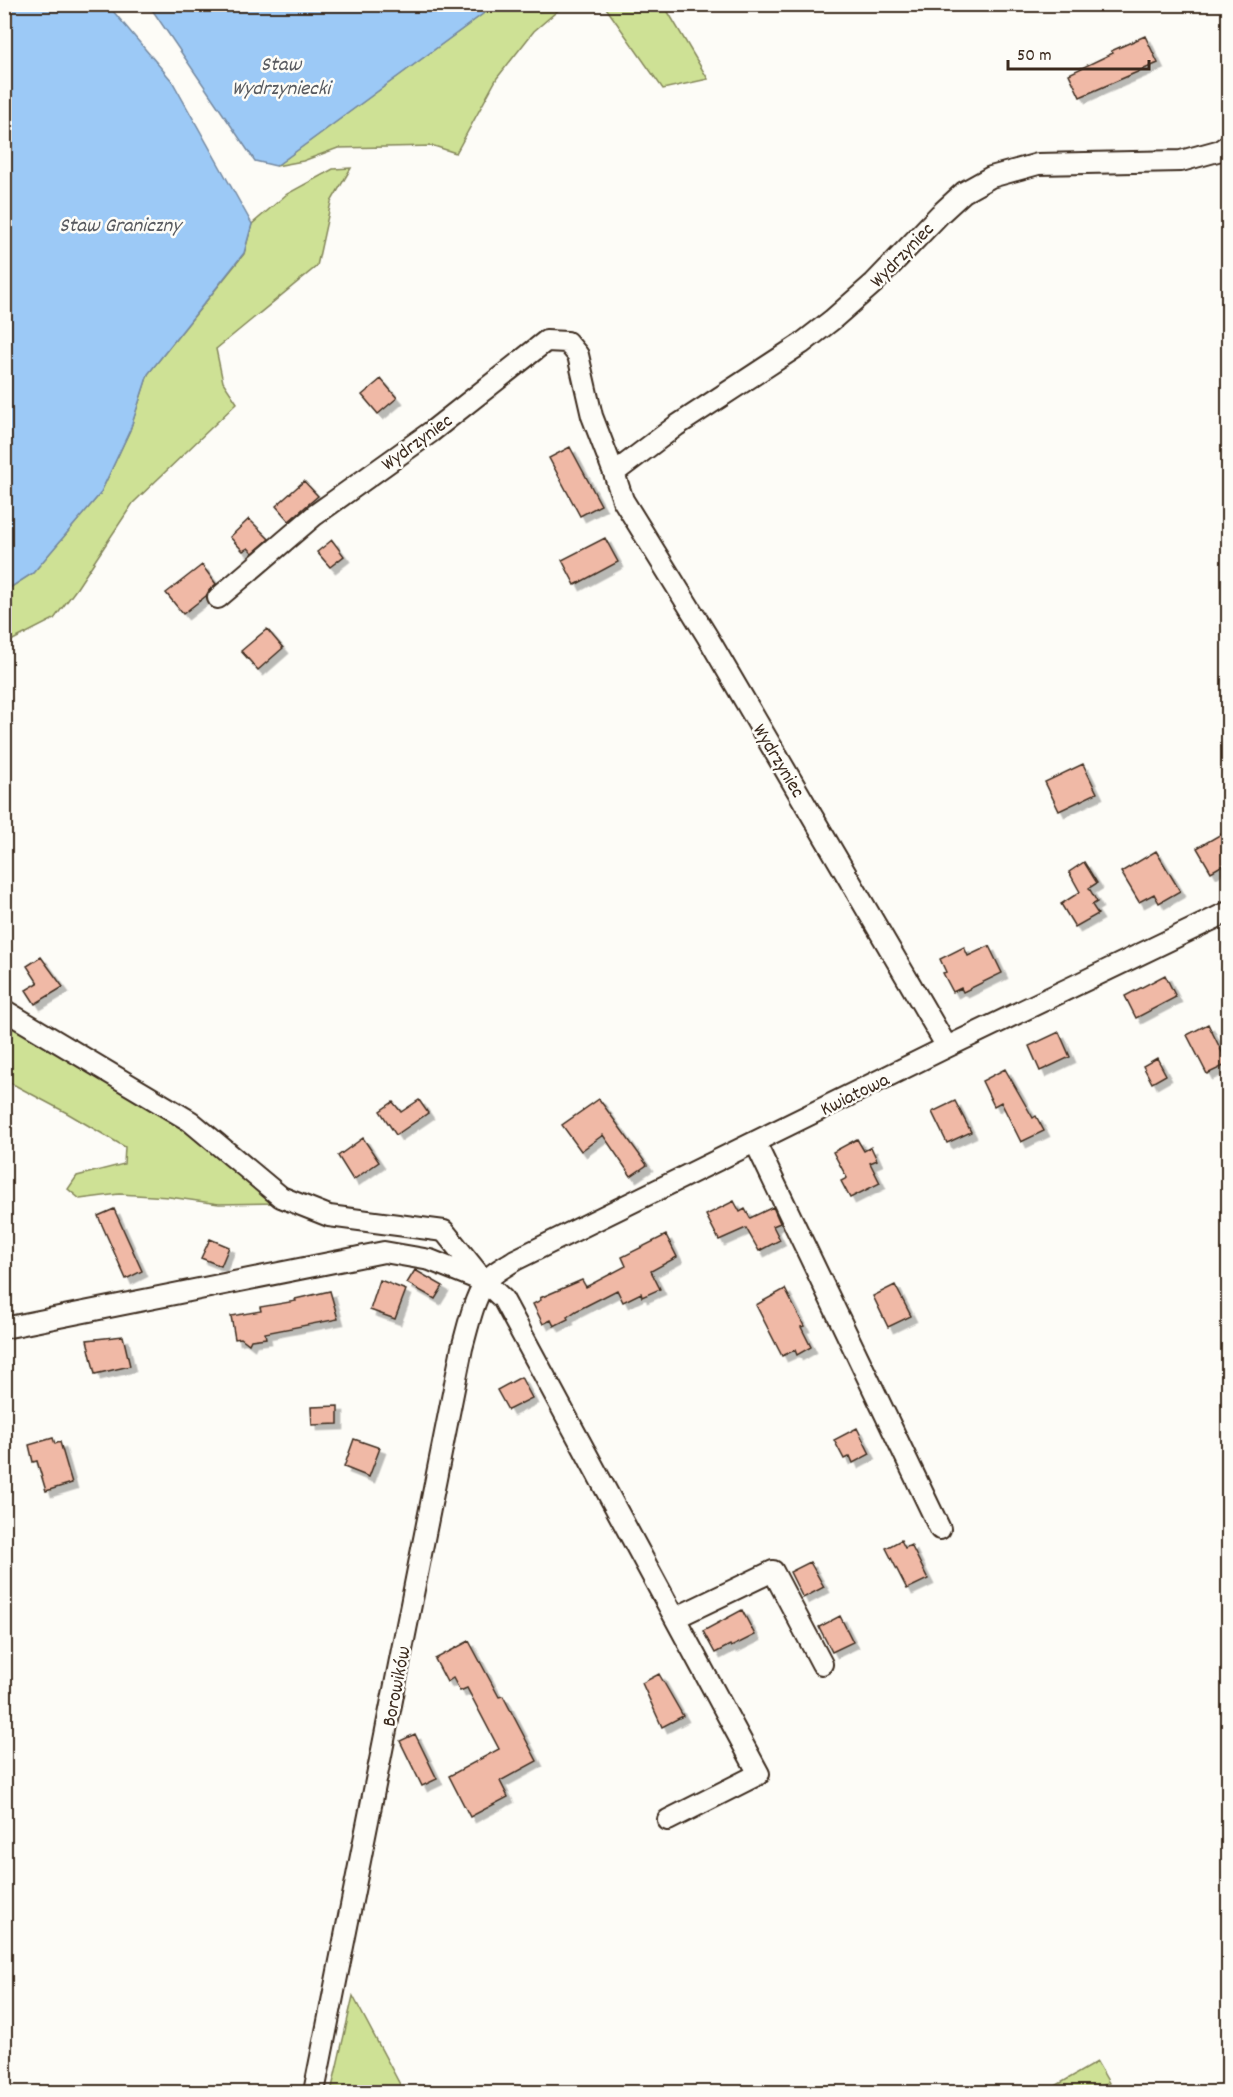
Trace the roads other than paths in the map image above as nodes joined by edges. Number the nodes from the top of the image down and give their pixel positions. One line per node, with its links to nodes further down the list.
1 (1228, 146): 2 (street, Wydrzyniec)
2 (614, 472): 3 (street, Wydrzyniec); 6 (street, Wydrzyniec)
3 (218, 598)
4 (1228, 912): 6 (street, Kwiatowa)
5 (4, 1010): 8 (street)
6 (947, 1047): 7 (street, Kwiatowa)
7 (755, 1142): 8 (street, Kwiatowa); 10 (street)
8 (485, 1282): 9 (street); 11 (street); 14 (street, Borowików)
9 (4, 1328)
10 (940, 1529)
11 (675, 1618): 12 (street); 13 (street)
12 (822, 1664)
13 (668, 1820)
14 (314, 2092)

